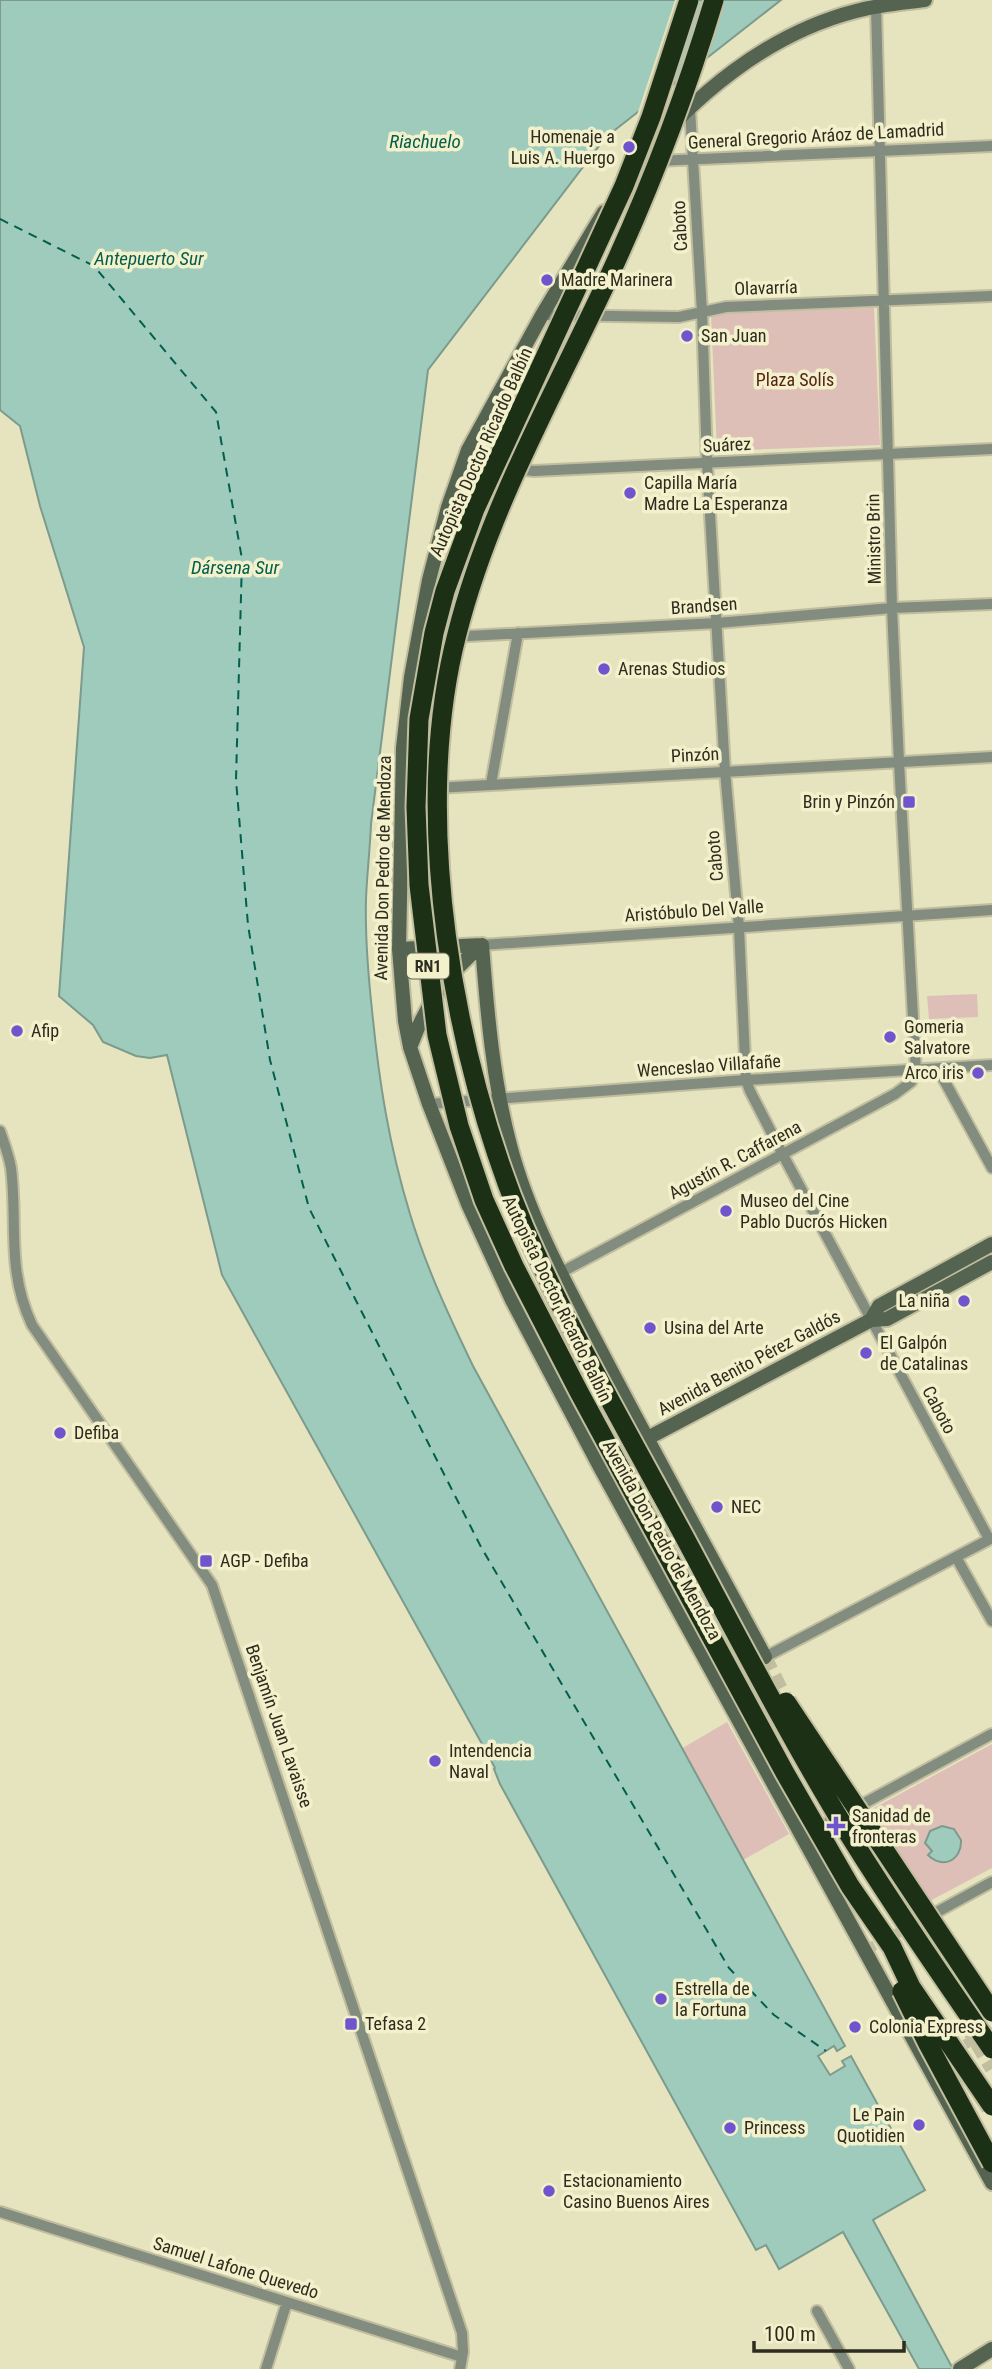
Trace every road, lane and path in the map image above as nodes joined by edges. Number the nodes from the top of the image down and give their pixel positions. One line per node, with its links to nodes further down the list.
1 (690, 0): 60 (highway, Autopista Doctor Ricardo Balbín / RN1, bridge)
2 (714, 0): 54 (highway, Autopista Doctor Ricardo Balbín / RN1, bridge)
3 (925, 0): 4 (main road, Avenida Don Pedro de Mendoza)
4 (876, 7): 5 (main road, Avenida Don Pedro de Mendoza); 7 (street, Ministro Brin)
5 (690, 109): 8 (street, Caboto); 9 (main road, Avenida Don Pedro de Mendoza)
6 (992, 146): 7 (street, General Gregorio Aráoz de Lamadrid)
7 (881, 150): 8 (street, General Gregorio Aráoz de Lamadrid); 11 (street, Ministro Brin)
8 (694, 159): 9 (street, General Gregorio Aráoz de Lamadrid); 12 (street, Caboto)
9 (641, 161): 13 (main road, Avenida Don Pedro de Mendoza); 14 (main road, Avenida Don Pedro de Mendoza)
10 (992, 296): 11 (street, Olavarría)
11 (884, 301): 12 (street, Olavarría); 16 (street, Ministro Brin)
12 (702, 312): 14 (street, Olavarría); 18 (street, Caboto)
13 (542, 315): 14 (street, Olavarría); 17 (main road, Avenida Don Pedro de Mendoza)
14 (570, 315): 19 (main road, Avenida Don Pedro de Mendoza)
15 (992, 449): 16 (street, Suárez)
16 (890, 454): 18 (street, Suárez); 21 (street, Ministro Brin)
17 (464, 459): 19 (street, Suárez); 25 (main road, Avenida Don Pedro de Mendoza)
18 (707, 463): 19 (street, Suárez); 22 (street, Caboto)
19 (498, 467): 24 (main road, Avenida Don Pedro de Mendoza)
20 (992, 604): 21 (street, Brandsen)
21 (892, 608): 22 (street, Brandsen); 28 (street, Ministro Brin)
22 (717, 623): 23 (street, Brandsen); 29 (street, Caboto)
23 (518, 633): 24 (street, Brandsen); 30 (street)
24 (434, 638): 25 (street, Brandsen); 26 (main road, Avenida Don Pedro de Mendoza)
25 (418, 639): 26 (main road, Avenida Don Pedro de Mendoza)
26 (408, 713): 31 (main road, Avenida Don Pedro de Mendoza)
27 (992, 757): 28 (street, Pinzón)
28 (899, 762): 29 (street, Pinzón); 33 (street, Ministro Brin)
29 (725, 771): 30 (street, Pinzón); 34 (street, Caboto)
30 (491, 784): 31 (street, Pinzón)
31 (401, 790): 36 (main road, Avenida Don Pedro de Mendoza)
32 (992, 910): 33 (street, Aristóbulo Del Valle)
33 (907, 915): 34 (street, Aristóbulo Del Valle); 39 (street, Ministro Brin)
34 (739, 928): 35 (street, Aristóbulo Del Valle); 41 (street, Caboto)
35 (482, 945): 36 (main road, Aristóbulo Del Valle); 37 (main road); 42 (main road, Avenida Don Pedro de Mendoza)
36 (399, 949): 37 (main road, Avenida Don Pedro de Mendoza)
37 (410, 1047): 43 (main road, Avenida Don Pedro de Mendoza)
38 (992, 1065): 40 (street, Wenceslao Villafañe)
39 (917, 1069): 40 (street, Wenceslao Villafañe); 41 (street, Wenceslao Villafañe); 45 (street, Agustín R. Caffarena)
40 (938, 1069): 46 (street)
41 (746, 1080): 42 (street, Wenceslao Villafañe); 45 (street, Caboto)
42 (500, 1098): 43 (street, Wenceslao Villafañe); 49 (main road, Avenida Don Pedro de Mendoza)
43 (429, 1104): 58 (main road, Avenida Don Pedro de Mendoza)
44 (0, 1131): 73 (street, Benjamín Juan Lavaisse)
45 (783, 1155): 49 (street, Agustín R. Caffarena); 50 (street, Caboto)
46 (992, 1168)
47 (992, 1244): 50 (main road, Avenida Benito Pérez Galdós)
48 (992, 1262): 50 (main road, Avenida Benito Pérez Galdós)
49 (560, 1273): 51 (main road, Avenida Don Pedro de Mendoza)
50 (871, 1320): 51 (main road, Avenida Benito Pérez Galdós); 52 (street, Caboto)
51 (646, 1440): 56 (main road, Avenida Don Pedro de Mendoza)
52 (991, 1539): 53 (street)
53 (956, 1557): 55 (street); 56 (street)
54 (719, 1603): 63 (highway, bridge); 64 (highway, Autopista Doctor Ricardo Balbín / RN1, bridge)
55 (992, 1621)
56 (765, 1657)
57 (992, 1734): 58 (street)
58 (803, 1836): 67 (main road, Avenida Don Pedro de Mendoza)
59 (992, 1882): 61 (street)
60 (850, 1886): 62 (highway, Autopista Doctor Ricardo Balbín / RN1, bridge); 67 (highway, bridge)
61 (937, 1912)
62 (892, 1947): 65 (highway, bridge); 66 (highway, Autopista Doctor Ricardo Balbín / RN1, bridge)
63 (992, 2011)
64 (992, 2049)
65 (992, 2085)
66 (992, 2106)
67 (988, 2164): 68 (main road, Avenida Don Pedro de Mendoza)
68 (992, 2183)
69 (0, 2212): 70 (street, Samuel Lafone Quevedo)
70 (287, 2302): 73 (street, Samuel Lafone Quevedo); 75 (street)
71 (817, 2311): 77 (street)
72 (992, 2348): 74 (main road)
73 (462, 2357): 76 (street, Benjamín Juan Lavaisse)
74 (985, 2357): 78 (main road)
75 (266, 2369)
76 (460, 2369)
77 (849, 2369)
78 (960, 2369)

